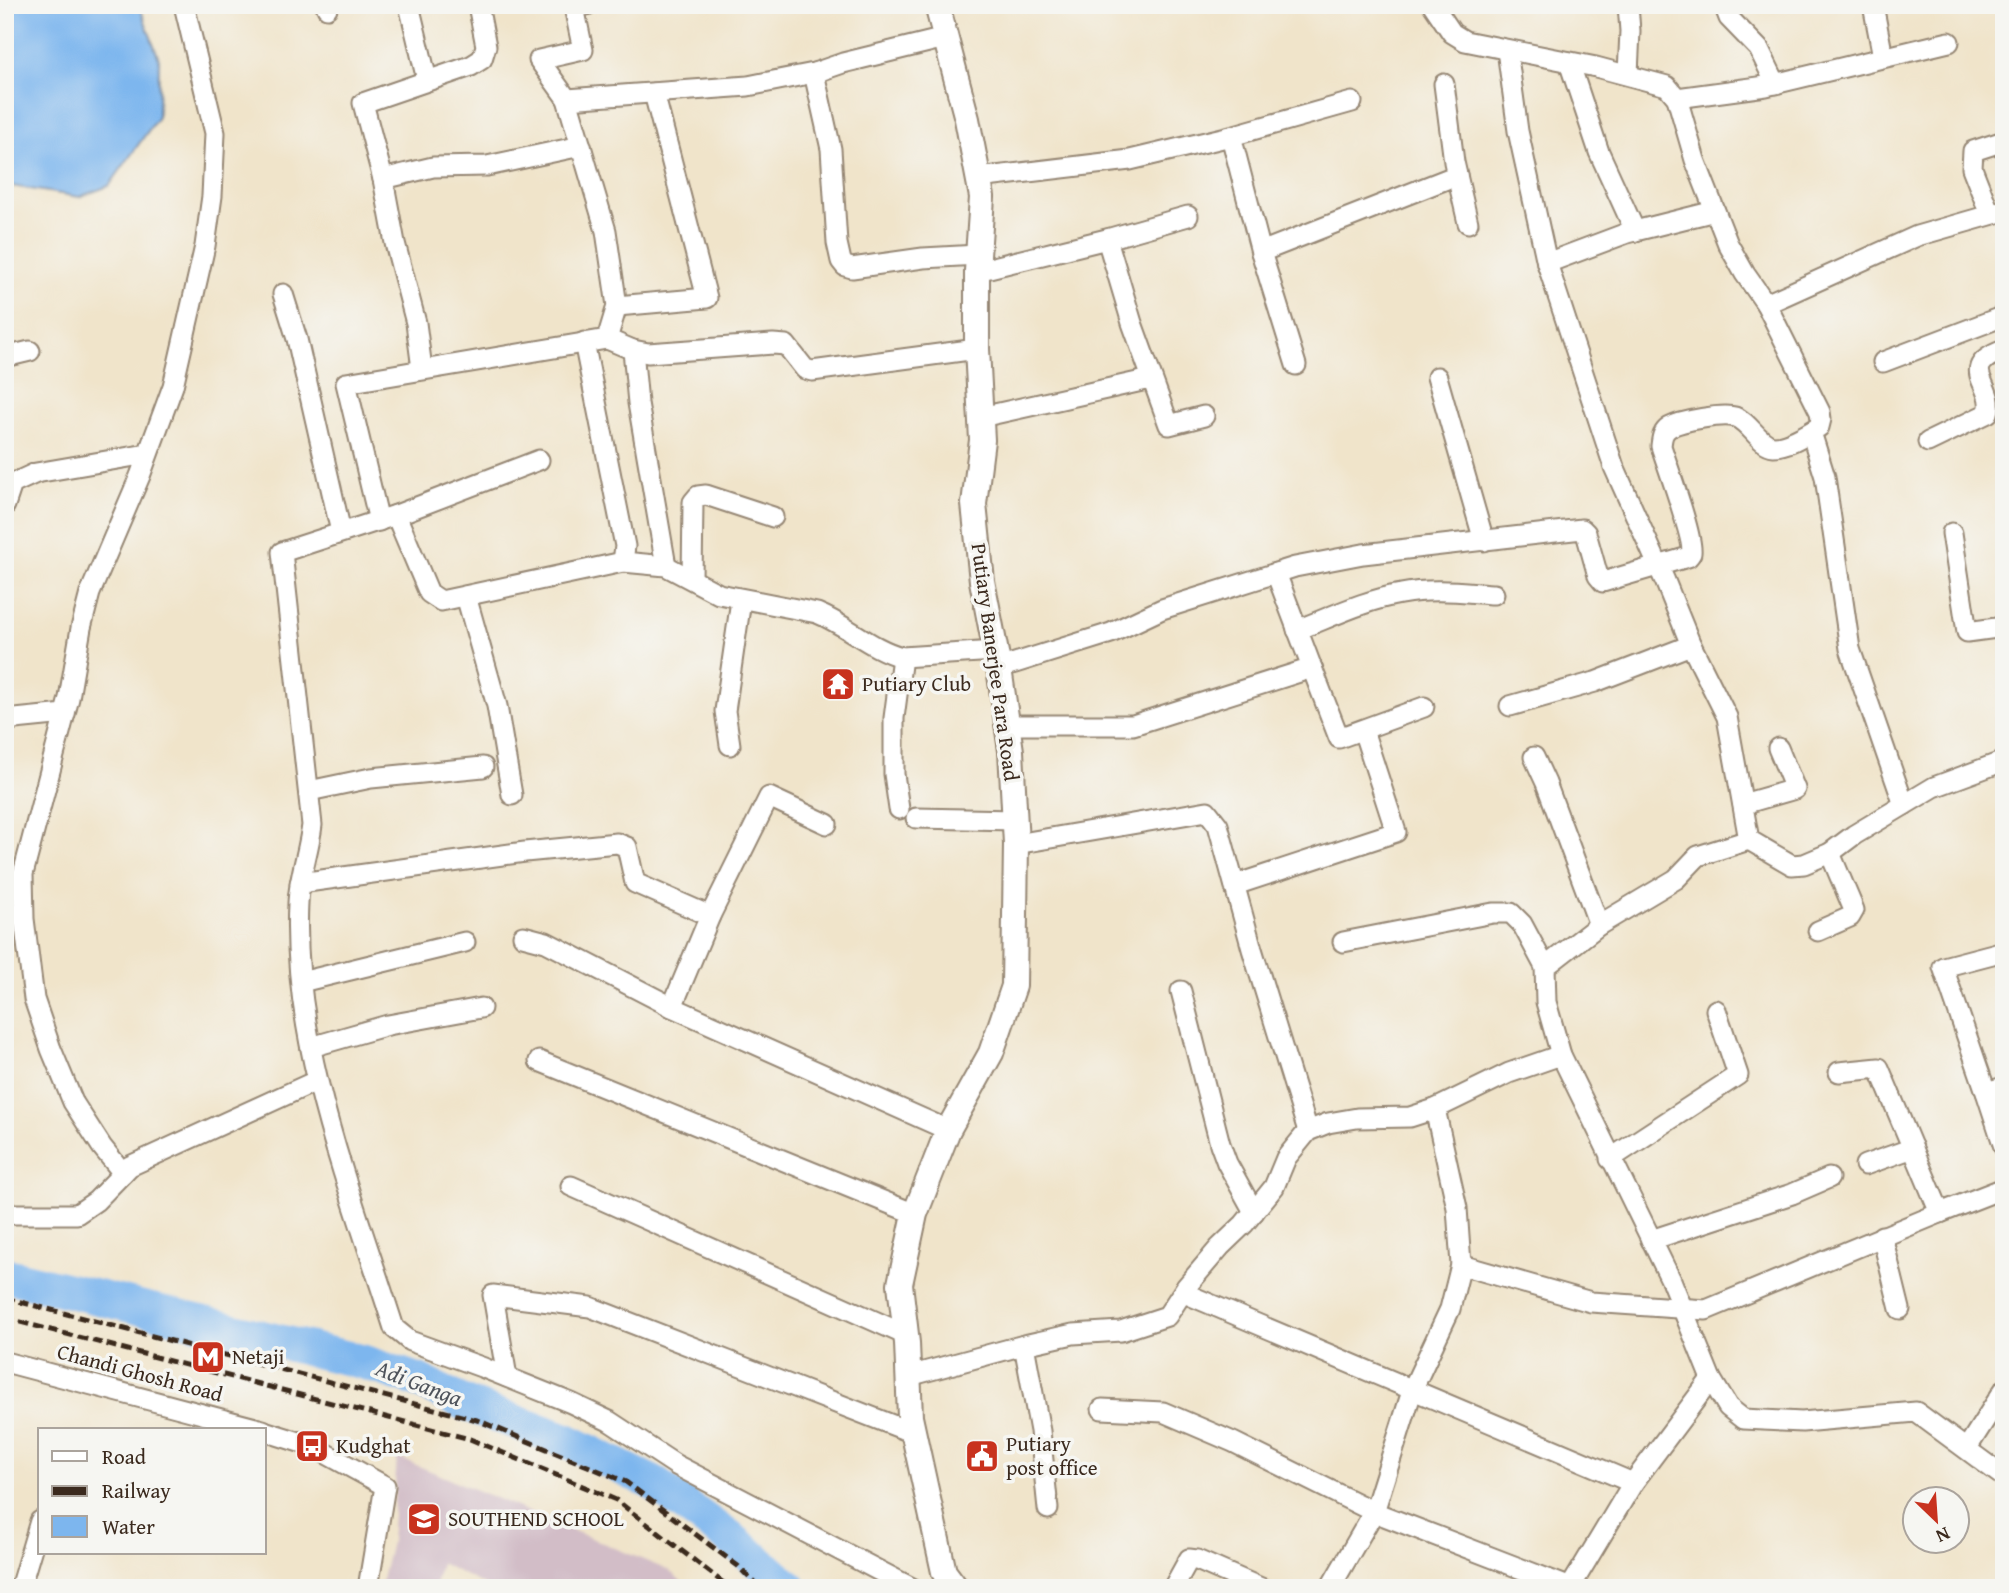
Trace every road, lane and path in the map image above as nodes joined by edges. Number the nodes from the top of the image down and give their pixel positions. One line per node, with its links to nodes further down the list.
1 (184, 5): 59 (street)
2 (409, 5): 17 (street)
3 (478, 5): 17 (street)
4 (587, 5): 22 (street)
5 (937, 5): 10 (street, Putiary Banerjee Para Road)
6 (1433, 5): 12 (street)
7 (1628, 5): 16 (street)
8 (1724, 5): 18 (street)
9 (1873, 5): 13 (street)
10 (945, 38): 15 (street); 28 (street, Putiary Banerjee Para Road)
11 (1949, 42): 13 (street)
12 (1507, 50): 14 (street); 38 (street)
13 (1883, 57): 18 (street)
14 (1569, 62): 16 (street); 34 (street)
15 (814, 73): 20 (street); 37 (street)
16 (1628, 74): 21 (street)
17 (427, 80): 29 (street)
18 (1776, 83): 21 (street)
19 (1444, 84): 27 (street)
20 (654, 93): 22 (street); 41 (street)
21 (1677, 98): 30 (street)
22 (567, 99): 26 (street)
23 (1352, 102): 24 (street)
24 (1231, 136): 28 (street); 36 (street)
25 (2004, 141): 31 (street)
26 (581, 146): 29 (street); 41 (street)
27 (1457, 176): 33 (street); 36 (street)
28 (978, 178): 37 (street, Putiary Banerjee Para Road)
29 (383, 179): 52 (street)
30 (1715, 211): 34 (street); 40 (street)
31 (1997, 213): 40 (street)
32 (1188, 216): 35 (street)
33 (1468, 223)
34 (1635, 231): 38 (street)
35 (1107, 239): 37 (street); 54 (street)
36 (1261, 252): 51 (street)
37 (978, 263): 46 (street, Putiary Banerjee Para Road)
38 (1547, 263): 69 (street)
39 (283, 294): 64 (street)
40 (1766, 304): 57 (street)
41 (617, 306): 43 (street)
42 (2004, 316): 50 (street)
43 (607, 339): 44 (street); 45 (street)
44 (584, 342): 52 (street); 67 (street)
45 (633, 349): 46 (street); 68 (street)
46 (977, 349): 55 (street, Putiary Banerjee Para Road)
47 (2004, 350): 58 (street)
48 (30, 351): 49 (street)
49 (5, 357)
50 (1883, 362)
51 (1296, 365)
52 (422, 369): 63 (street)
53 (1437, 377): 66 (street)
54 (1151, 379): 55 (street); 56 (street)
55 (981, 416): 79 (street, Putiary Banerjee Para Road)
56 (1204, 416)
57 (1811, 432): 69 (street); 95 (street)
58 (1928, 442)
59 (147, 454): 61 (street); 83 (street)
60 (539, 460): 63 (street)
61 (5, 505)
62 (773, 517): 71 (street)
63 (387, 518): 64 (street); 73 (street)
64 (341, 532): 92 (street)
65 (1952, 533): 75 (street)
66 (1484, 541): 69 (street); 70 (street)
67 (623, 562): 68 (street); 73 (street)
68 (666, 566): 71 (street)
69 (1658, 567): 77 (street)
70 (1276, 573): 76 (street); 79 (street)
71 (692, 579): 74 (street)
72 (1493, 594): 76 (street)
73 (467, 596): 93 (street)
74 (741, 600): 78 (street); 87 (street)
75 (2004, 627)
76 (1297, 630): 80 (street)
77 (1691, 645): 81 (street); 94 (street)
78 (902, 657): 79 (street); 97 (street)
79 (997, 660): 85 (street, Putiary Banerjee Para Road)
80 (1312, 668): 85 (street); 86 (street)
81 (1510, 706)
82 (1424, 707): 86 (street)
83 (65, 714): 84 (street); 128 (street)
84 (5, 720)
85 (1007, 725): 97 (street, Putiary Banerjee Para Road)
86 (1363, 730): 101 (street)
87 (730, 745)
88 (1778, 748): 94 (street)
89 (1534, 757): 103 (street)
90 (2004, 761): 95 (street)
91 (483, 767): 92 (street)
92 (309, 791): 100 (street)
93 (512, 795)
94 (1743, 804): 98 (street)
95 (1904, 805): 99 (street)
96 (827, 824): 102 (street)
97 (1015, 832): 101 (street); 122 (street, Putiary Banerjee Para Road)
98 (1749, 840): 99 (street); 103 (street)
99 (1830, 853): 104 (street)
100 (300, 883): 102 (street); 110 (street)
101 (1235, 885): 123 (street)
102 (710, 916): 112 (street)
103 (1599, 925): 109 (street)
104 (1818, 931)
105 (523, 936): 112 (street)
106 (465, 942): 110 (street)
107 (1343, 942): 109 (street)
108 (2004, 951): 120 (street)
109 (1545, 967): 116 (street)
110 (301, 982): 115 (street)
111 (1181, 991): 132 (street)
112 (672, 1007): 122 (street)
113 (481, 1008): 115 (street)
114 (1716, 1010): 126 (street)
115 (311, 1047): 119 (street)
116 (1561, 1055): 121 (street); 126 (street)
117 (538, 1061): 135 (street)
118 (1839, 1072): 125 (street)
119 (316, 1081): 128 (street); 146 (street)
120 (1995, 1090): 124 (street)
121 (1435, 1109): 123 (street); 138 (street)
122 (948, 1130): 135 (street, Putiary Banerjee Para Road)
123 (1308, 1131): 132 (street)
124 (2004, 1147)
125 (1913, 1148): 127 (street); 133 (street)
126 (1610, 1158): 137 (street)
127 (1865, 1165)
128 (127, 1169): 134 (street)
129 (1829, 1178): 137 (street)
130 (570, 1186): 142 (street)
131 (2004, 1188): 133 (street)
132 (1254, 1212): 139 (street)
133 (1940, 1213): 136 (street)
134 (5, 1214)
135 (915, 1214): 142 (street, Putiary Banerjee Para Road)
136 (1882, 1236): 140 (street); 141 (street)
137 (1651, 1240): 140 (street)
138 (1461, 1265): 140 (street); 148 (street)
139 (1184, 1293): 143 (street); 148 (street)
140 (1682, 1308): 147 (street)
141 (1900, 1309)
142 (906, 1335): 145 (street, Putiary Banerjee Para Road)
143 (1024, 1345): 145 (street); 157 (street)
144 (5, 1362): 151 (street, Chandi Ghosh Road)
145 (909, 1376): 153 (street, Putiary Banerjee Para Road)
146 (507, 1377): 153 (street); 162 (street)
147 (1711, 1379): 154 (street); 156 (street)
148 (1413, 1388): 156 (street); 158 (street)
149 (2004, 1390): 154 (street)
150 (1102, 1409): 158 (street)
151 (253, 1428)
152 (266, 1432): 161 (street, Chandi Ghosh Road)
153 (914, 1433): 163 (street, Putiary Banerjee Para Road)
154 (1967, 1448): 155 (street)
155 (2004, 1477)
156 (1633, 1483): 167 (street)
157 (1048, 1509)
158 (1374, 1512): 166 (street); 167 (street)
159 (38, 1528): 160 (street)
160 (20, 1588)
161 (368, 1588)
162 (912, 1588)
163 (956, 1588)
164 (1173, 1588): 165 (street)
165 (1262, 1588)
166 (1330, 1588)
167 (1571, 1588)

